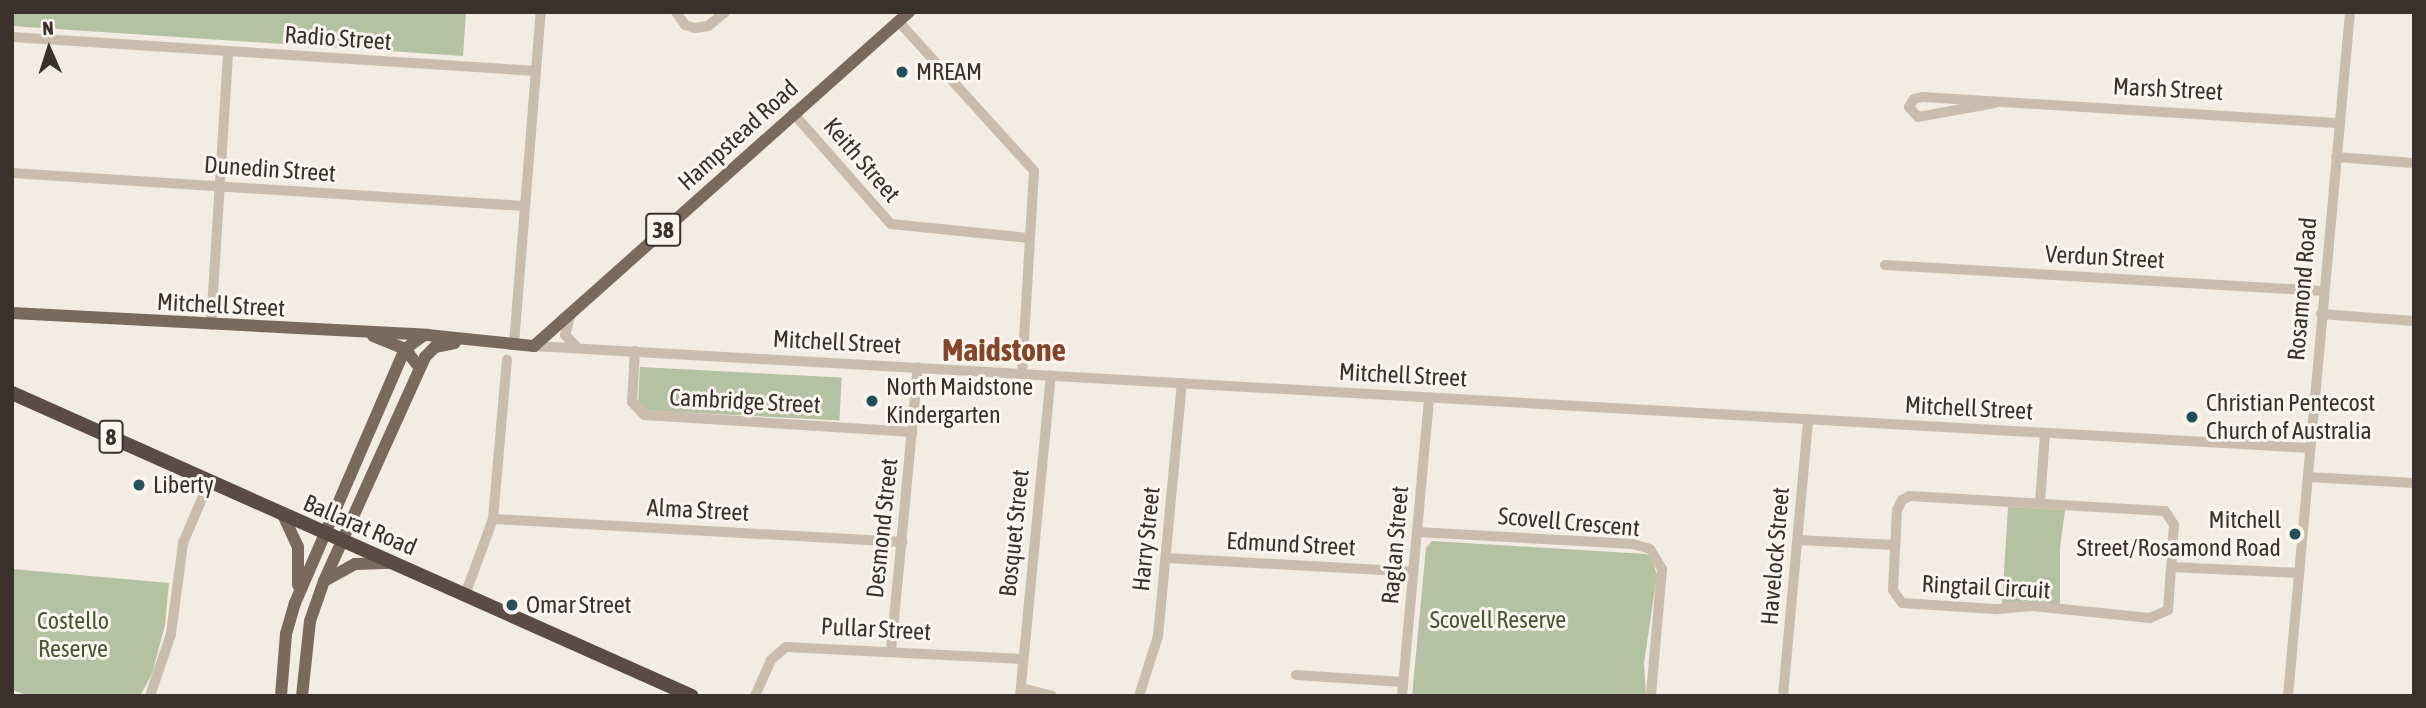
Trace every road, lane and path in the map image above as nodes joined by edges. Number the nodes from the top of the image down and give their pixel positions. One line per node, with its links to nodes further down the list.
1 (541, 12): 9 (street)
2 (676, 12): 3 (street)
3 (725, 12)
4 (909, 12): 6 (main road, Hampstead Road / 38)
5 (2350, 12): 12 (street, Rosamond Road)
6 (899, 22): 11 (main road, Hampstead Road / 38); 18 (street)
7 (12, 37): 8 (street, Radio Street)
8 (229, 52): 9 (street, Radio Street); 16 (street)
9 (536, 72): 17 (street)
10 (1995, 103): 10 (street, Marsh Street); 12 (street, Marsh Street)
11 (793, 113): 18 (street, Keith Street); 21 (main road, Hampstead Road / 38)
12 (2339, 123): 13 (street, Rosamond Road)
13 (2336, 157): 14 (street); 20 (street, Rosamond Road)
14 (2414, 163)
15 (12, 173): 16 (street, Dunedin Street)
16 (220, 187): 17 (street, Dunedin Street); 25 (street)
17 (524, 206): 29 (street)
18 (1029, 239): 37 (street)
19 (1885, 265): 20 (street, Verdun Street)
20 (2323, 290): 23 (street, Rosamond Road)
21 (571, 312): 30 (main road, Hampstead Road / 38); 31 (street)
22 (12, 313): 25 (main road, Mitchell Street)
23 (2321, 314): 24 (street); 45 (street, Rosamond Road)
24 (2414, 321)
25 (211, 325): 26 (main road, Mitchell Street)
26 (367, 334): 27 (main road, Mitchell Street); 32 (main road)
27 (427, 335): 28 (main road, Mitchell Street); 32 (main road)
28 (494, 343): 29 (main road, Mitchell Street); 36 (main road, Mitchell Street)
29 (514, 344): 30 (main road, Mitchell Street)
30 (534, 346): 31 (street, Mitchell Street)
31 (581, 348): 33 (street, Mitchell Street)
32 (405, 349): 36 (main road); 53 (main road)
33 (635, 351): 35 (street, Mitchell Street); 43 (street, Cambridge Street)
34 (507, 360): 51 (street)
35 (918, 367): 37 (street, Mitchell Street); 43 (street, Desmond Street)
36 (420, 368): 55 (main road, Mitchell Street)
37 (1022, 373): 38 (street, Mitchell Street)
38 (1051, 375): 39 (street, Mitchell Street); 67 (street, Bosquet Street)
39 (1182, 383): 41 (street, Mitchell Street); 58 (street, Harry Street)
40 (12, 393): 47 (highway, Ballarat Road / 8)
41 (1429, 397): 42 (street, Mitchell Street); 52 (street, Raglan Street)
42 (1808, 419): 44 (street, Mitchell Street); 54 (street, Havelock Street)
43 (912, 432): 56 (street, Desmond Street)
44 (2045, 433): 45 (street, Mitchell Street); 49 (street)
45 (2310, 448): 46 (street, Rosamond Road)
46 (2308, 477): 48 (street); 62 (street, Rosamond Road)
47 (210, 480): 50 (highway, Ballarat Road / 8); 71 (street)
48 (2414, 484)
49 (2040, 503): 57 (street, Ringtail Circuit); 60 (street, Ringtail Circuit)
50 (284, 517): 53 (highway, Ballarat Road / 8); 65 (main road)
51 (493, 519): 56 (street, Alma Street); 64 (street)
52 (1417, 532): 61 (street, Raglan Street); 79 (street, Scovell Crescent)
53 (327, 535): 55 (highway, Ballarat Road / 8); 65 (main road)
54 (1798, 540): 57 (street); 80 (street, Havelock Street)
55 (343, 542): 59 (highway, Ballarat Road / 8); 63 (main road, Mitchell Street)
56 (902, 542): 66 (street, Desmond Street)
57 (1895, 545): 60 (street, Ringtail Circuit)
58 (1166, 558): 61 (street, Edmund Street); 77 (street, Harry Street)
59 (394, 563): 63 (main road); 64 (highway, Ballarat Road / 8)
60 (2172, 567): 62 (street)
61 (1414, 572): 69 (street, Raglan Street)
62 (2300, 573): 81 (street, Rosamond Road)
63 (324, 581): 73 (main road, Mitchell Street)
64 (465, 596): 74 (highway, Ballarat Road / 8)
65 (295, 603): 72 (main road)
66 (891, 651): 67 (street, Pullar Street); 75 (street, Pullar Street)
67 (1023, 659): 70 (street, Bosquet Street)
68 (1296, 675): 69 (street)
69 (1403, 682): 78 (street, Raglan Street)
70 (1021, 692): 76 (street)
71 (150, 696)
72 (281, 696)
73 (302, 696)
74 (692, 696)
75 (755, 696)
76 (1052, 696)
77 (1139, 696)
78 (1402, 696)
79 (1653, 696)
80 (1783, 696)
81 (2288, 696)

